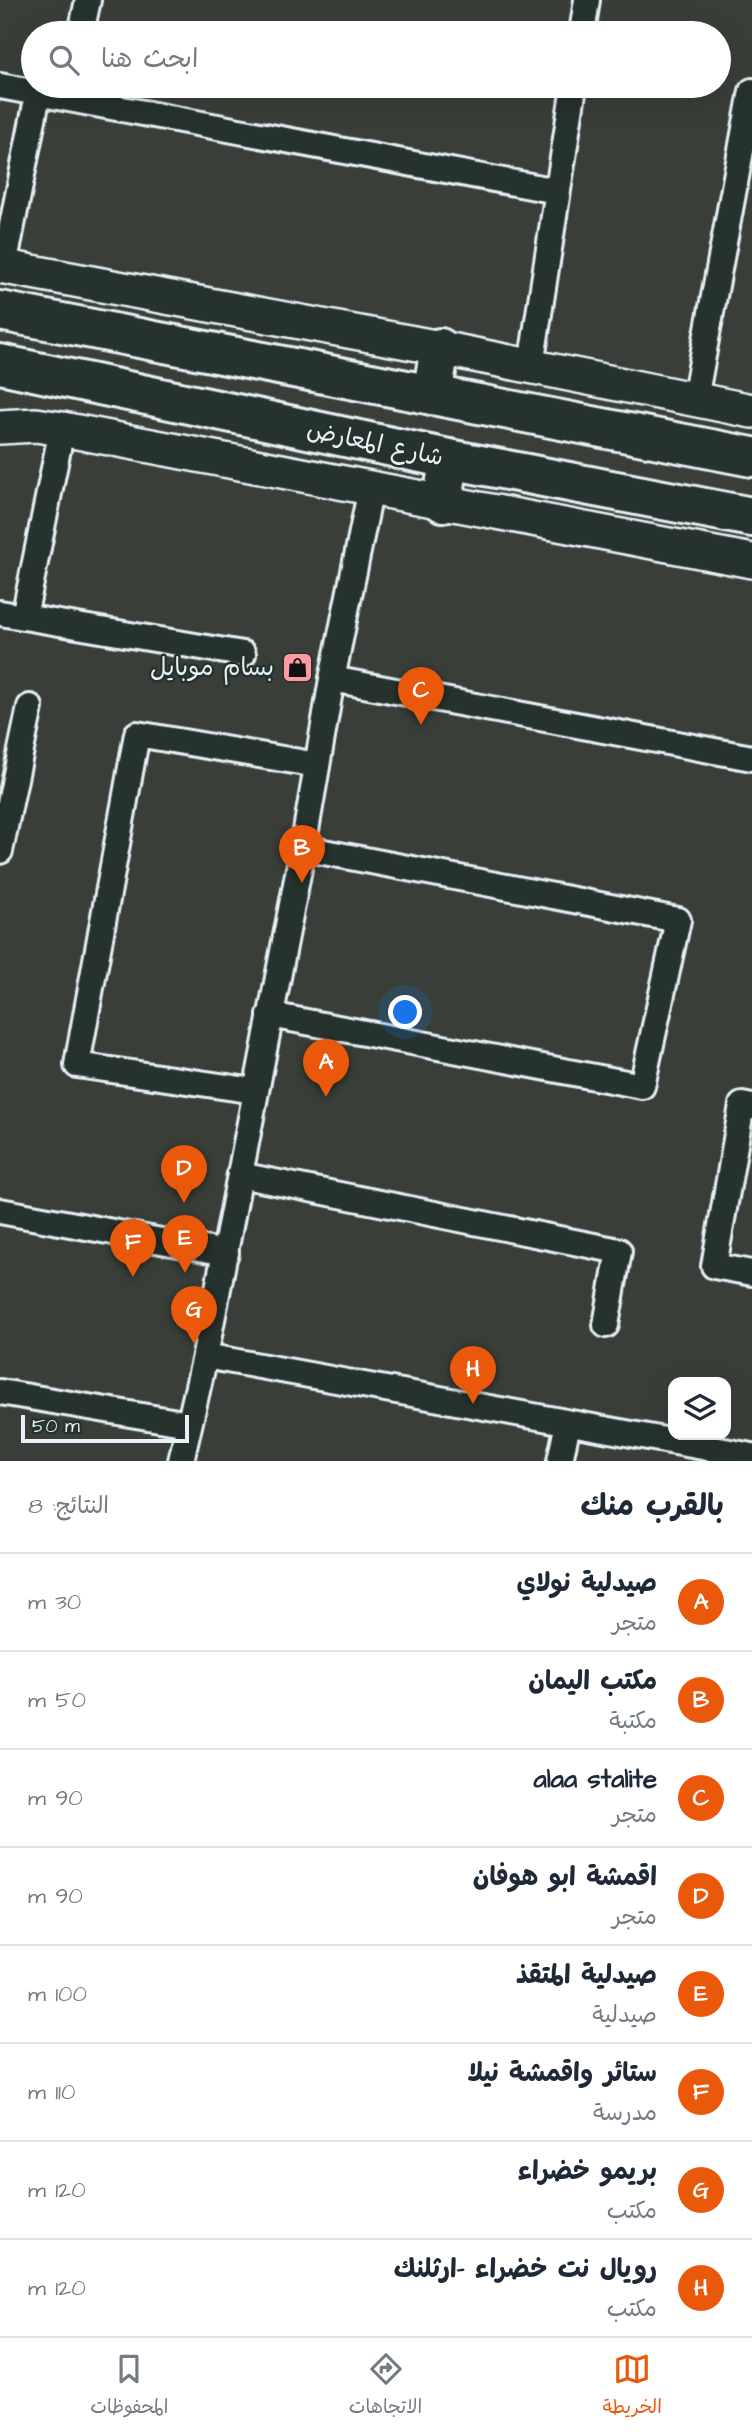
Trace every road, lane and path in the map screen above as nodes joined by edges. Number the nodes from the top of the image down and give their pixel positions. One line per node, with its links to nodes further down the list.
1 (88, 0): 3 (street)
2 (587, 0): 4 (street)
3 (84, 21)
4 (584, 21)
5 (0, 86): 6 (street)
6 (21, 90)
7 (752, 91): 18 (street)
8 (37, 98): 12 (street)
9 (98, 98): 11 (street)
10 (571, 98): 11 (street)
11 (557, 191): 16 (street)
12 (2, 266): 14 (main road)
13 (0, 311): 17 (main road)
14 (440, 348): 16 (main road); 17 (main road)
15 (0, 364): 23 (main road, شارع المعارض)
16 (531, 366): 18 (main road)
17 (432, 395): 22 (main road)
18 (695, 399): 19 (main road)
19 (752, 411)
20 (0, 427): 21 (main road)
21 (62, 429): 24 (main road); 28 (street)
22 (752, 457)
23 (449, 459): 25 (main road); 26 (main road, شارع المعارض)
24 (371, 488): 25 (main road); 30 (street)
25 (443, 502): 27 (main road)
26 (752, 517)
27 (752, 561)
28 (12, 615): 29 (street)
29 (243, 654)
30 (332, 679): 32 (street); 33 (street)
31 (30, 706): 34 (street)
32 (752, 758)
33 (317, 765): 35 (street); 37 (street)
34 (1, 841)
35 (303, 848): 36 (street); 36 (street)
36 (270, 1014): 37 (street)
37 (255, 1091): 39 (street)
38 (752, 1107): 42 (street)
39 (240, 1175): 41 (street); 43 (street)
40 (0, 1211): 41 (street)
41 (226, 1253): 44 (street)
42 (752, 1273)
43 (606, 1325)
44 (205, 1356): 46 (street); 47 (street)
45 (0, 1392): 47 (street)
46 (568, 1423): 48 (street); 50 (street)
47 (188, 1424): 49 (street)
48 (752, 1456)
49 (181, 1461)
50 (560, 1461)

